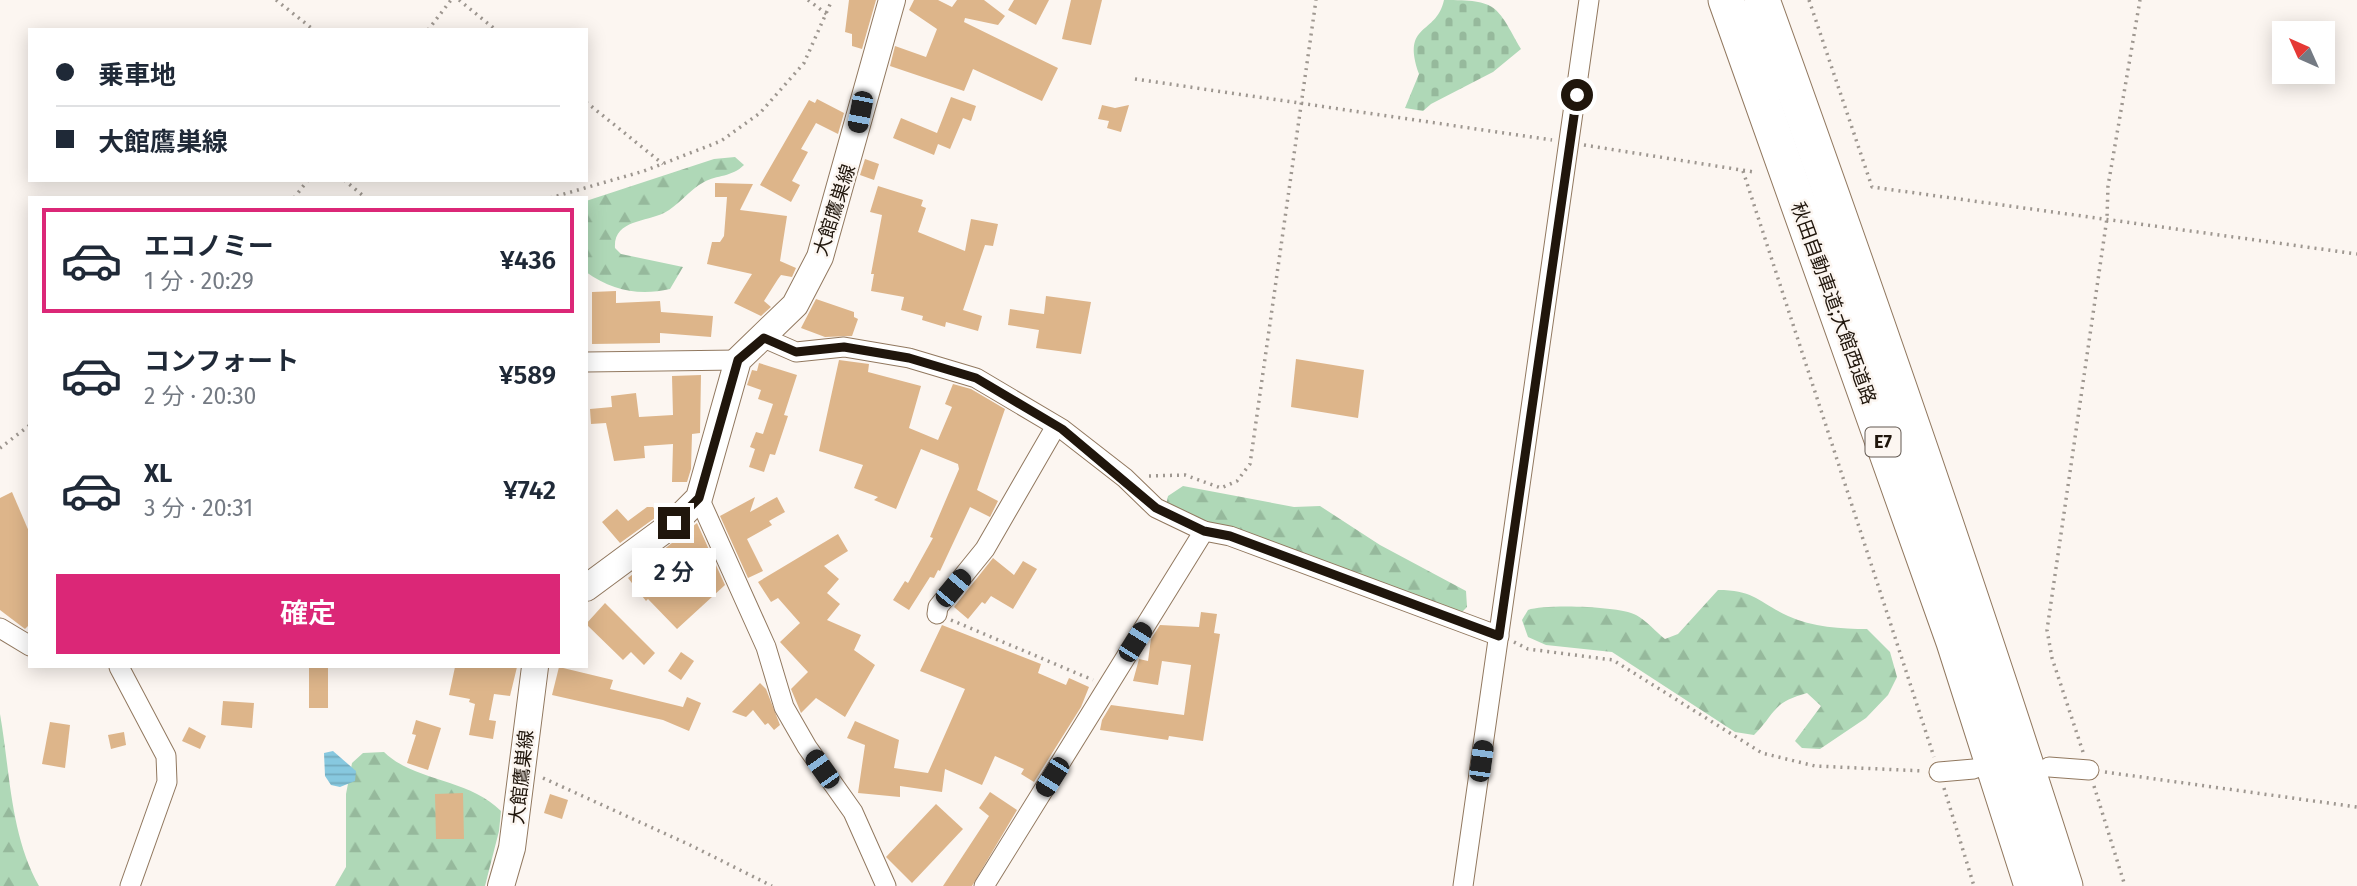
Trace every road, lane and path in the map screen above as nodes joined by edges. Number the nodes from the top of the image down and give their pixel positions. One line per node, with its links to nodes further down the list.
1 (276, 0): 14 (path)
2 (451, 0): 15 (path)
3 (459, 0): 16 (path)
4 (808, 0): 13 (path)
5 (832, 0): 13 (path)
6 (892, 0): 31 (main road, 大館鷹巣線)
7 (1316, 0): 18 (path)
8 (1589, 0): 20 (street)
9 (1726, 0): 61 (highway, 秋田自動車道;大館西道路 / E7)
10 (1762, 0): 62 (highway, 秋田自動車道;大館西道路 / E7)
11 (1809, 0): 29 (path)
12 (2140, 0): 29 (path)
13 (828, 15): 21 (path)
14 (311, 28)
15 (430, 28)
16 (494, 28)
17 (1135, 79): 18 (path)
18 (1300, 103): 20 (path); 37 (path)
19 (588, 104): 21 (path)
20 (1570, 143): 22 (path); 43 (street)
21 (663, 164): 28 (path)
22 (1743, 170): 23 (path); 52 (path)
23 (1754, 172)
24 (306, 182): 26 (path)
25 (346, 182): 27 (path)
26 (296, 196)
27 (364, 196)
28 (557, 196)
29 (2107, 218): 30 (path); 51 (path)
30 (2357, 254)
31 (764, 338): 32 (main road, 大館鷹巣線); 34 (street)
32 (738, 360): 33 (street); 38 (main road)
33 (588, 362)
34 (1056, 426): 37 (street); 41 (street)
35 (28, 427): 36 (path)
36 (0, 448)
37 (1134, 487): 39 (street)
38 (699, 498): 40 (main road); 57 (street)
39 (1204, 531): 43 (street); 47 (street)
40 (588, 587)
41 (937, 614): 47 (path)
42 (0, 628): 44 (street)
43 (1499, 636): 52 (path); 59 (street)
44 (28, 645)
45 (119, 668): 54 (street)
46 (535, 668): 49 (main road, 大館鷹巣線)
47 (1108, 686): 58 (street)
48 (2049, 767): 51 (street)
49 (523, 769): 55 (main road, 大館鷹巣線); 56 (path)
50 (1974, 769): 52 (street)
51 (2089, 770): 53 (path); 63 (path)
52 (1940, 772): 60 (path)
53 (2357, 807)
54 (130, 886)
55 (502, 886)
56 (772, 886)
57 (886, 886)
58 (985, 886)
59 (1463, 886)
60 (1974, 886)
61 (2032, 886)
62 (2065, 886)
63 (2125, 886)

